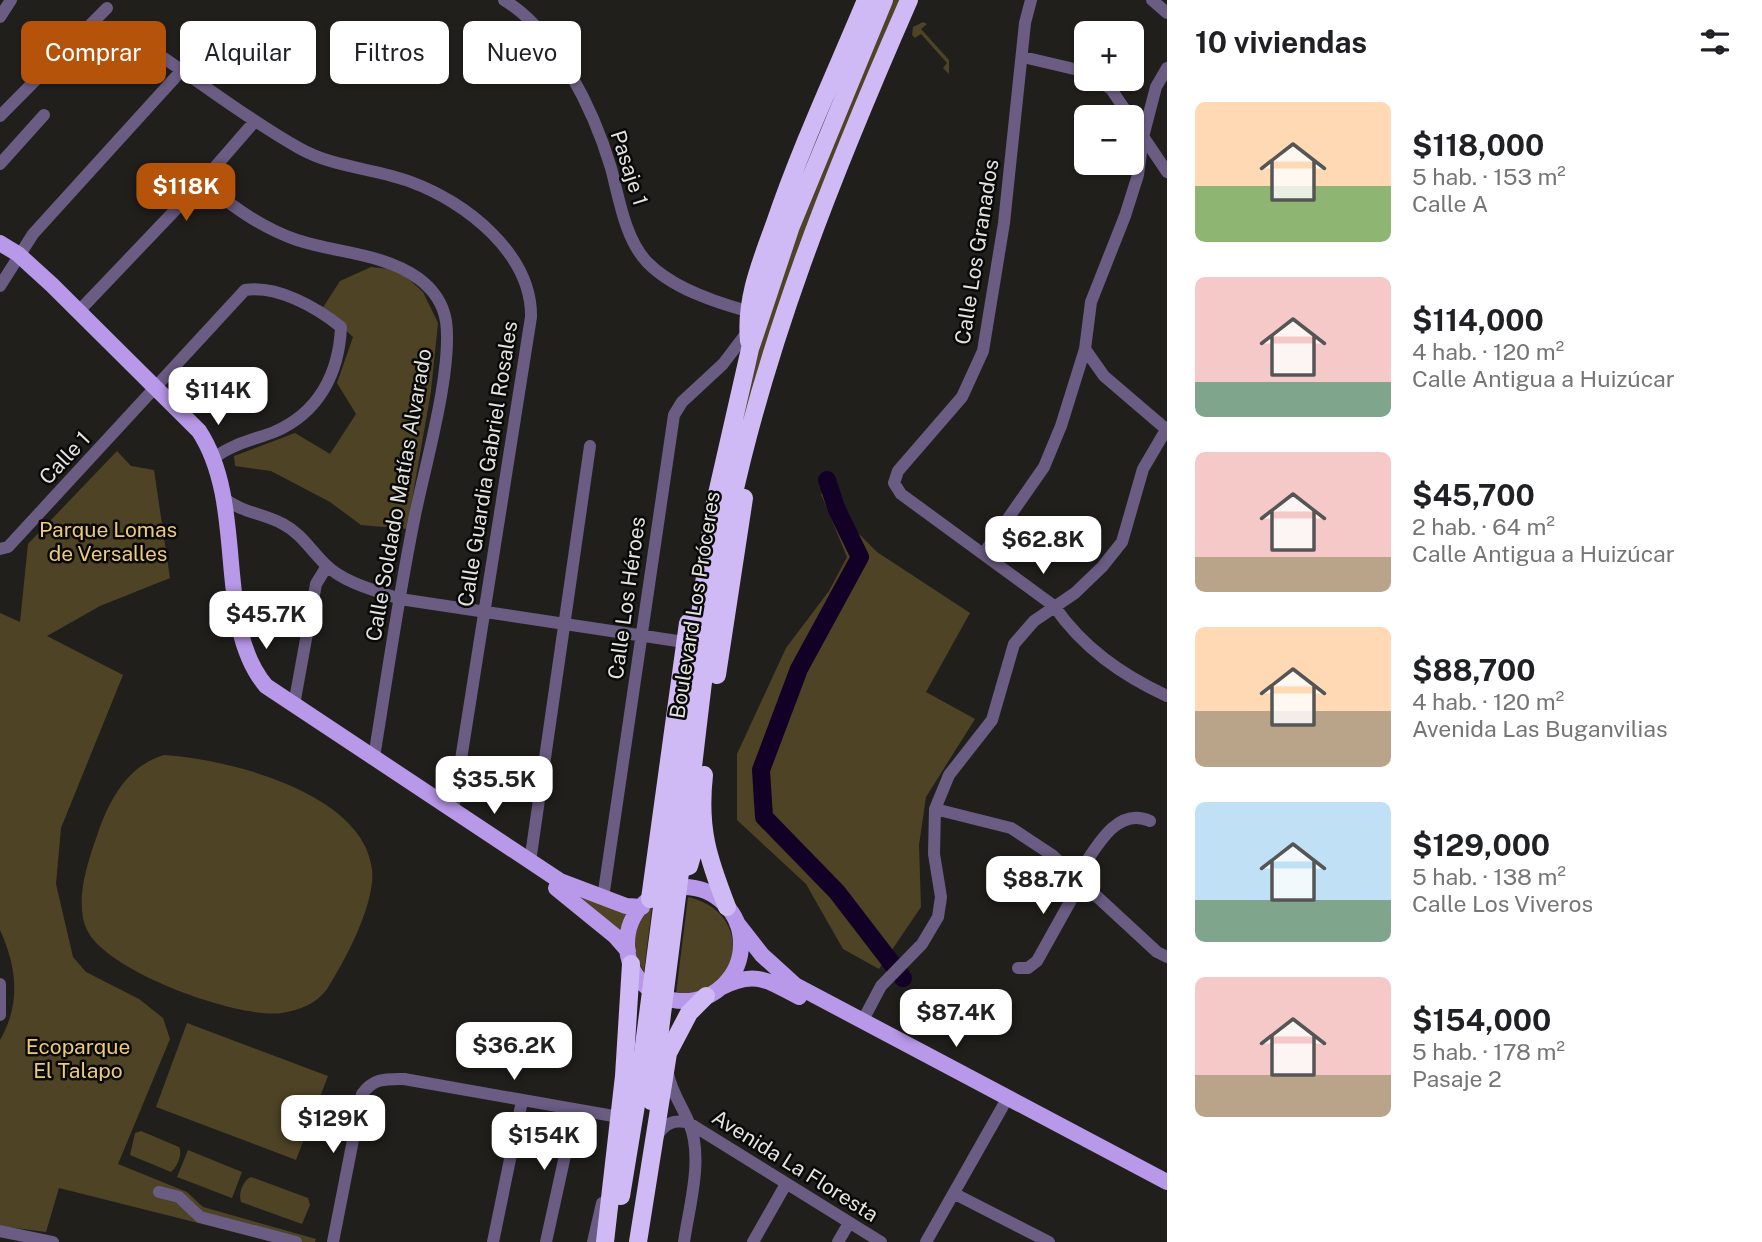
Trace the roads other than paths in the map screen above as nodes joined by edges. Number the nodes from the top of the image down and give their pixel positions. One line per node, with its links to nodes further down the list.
1 (11, 0): 10 (street)
2 (504, 0): 29 (street, Pasaje 1)
3 (866, 0): 29 (highway)
4 (884, 0): 31 (highway, Boulevard Los Próceres)
5 (909, 0): 59 (highway, Boulevard Los Próceres)
6 (1031, 0): 11 (street, Calle Los Granados)
7 (1152, 0): 9 (street)
8 (107, 8): 17 (street)
9 (1167, 12)
10 (0, 17)
11 (1023, 57): 13 (street); 45 (street, Calle Los Granados)
12 (1167, 68): 19 (street)
13 (1074, 69)
14 (180, 72): 26 (street)
15 (202, 84): 18 (street, Calle Guardia Gabriel Rosales)
16 (44, 115): 21 (street)
17 (0, 116)
18 (255, 121): 24 (street); 49 (street, Calle Guardia Gabriel Rosales)
19 (1144, 133)
20 (1144, 138): 22 (street)
21 (0, 164)
22 (1167, 173)
23 (1137, 175): 32 (street)
24 (202, 182): 28 (street); 47 (street, Calle Soldado Matías Alvarado)
25 (0, 243): 26 (main road)
26 (18, 254): 27 (street); 28 (main road)
27 (0, 286)
28 (78, 312): 35 (main road)
29 (747, 312): 30 (highway)
30 (748, 331): 31 (highway); 51 (street, Calle Los Héroes)
31 (750, 349): 41 (highway, Boulevard Los Próceres)
32 (1085, 349): 33 (street); 34 (street)
33 (1096, 365): 34 (street); 37 (street)
34 (1080, 369): 45 (street)
35 (156, 389): 36 (main road); 39 (street); 44 (street, Calle 1)
36 (188, 423): 39 (main road); 68 (main road)
37 (1167, 429): 48 (street)
38 (590, 446): 50 (street)
39 (215, 450): 40 (main road)
40 (224, 498): 42 (street); 43 (main road)
41 (714, 507): 52 (highway); 59 (highway, Boulevard Los Próceres)
42 (257, 515): 43 (street); 46 (street)
43 (228, 524): 54 (main road)
44 (0, 549)
45 (984, 553): 48 (street)
46 (327, 566): 47 (street); 54 (street)
47 (400, 599): 49 (street); 55 (street, Calle Soldado Matías Alvarado)
48 (1054, 606): 53 (street); 56 (street)
49 (484, 613): 50 (street); 57 (street, Calle Guardia Gabriel Rosales)
50 (566, 625): 51 (street); 61 (street)
51 (640, 636): 52 (street); 63 (street, Calle Los Héroes)
52 (684, 642): 60 (highway)
53 (1167, 696)
54 (294, 705): 55 (main road)
55 (374, 757): 57 (main road)
56 (935, 809): 62 (street); 73 (street)
57 (453, 810): 61 (main road)
58 (1150, 821): 62 (street)
59 (687, 824): 60 (highway); 65 (highway); 76 (highway, Boulevard Los Próceres, bridge)
60 (656, 846): 64 (highway)
61 (530, 862): 63 (main road)
62 (1078, 881): 67 (street); 69 (street)
63 (603, 898): 64 (main road)
64 (646, 903): 65 (main road); 68 (main road)
65 (727, 907): 66 (main road)
66 (737, 923): 71 (main road); 73 (main road)
67 (1167, 957)
68 (630, 958): 71 (main road); 74 (highway)
69 (1018, 968)
70 (0, 984): 72 (street)
71 (713, 992): 75 (highway); 78 (main road)
72 (0, 1015)
73 (863, 1020): 84 (main road)
74 (627, 1039): 75 (highway); 80 (highway)
75 (667, 1060): 81 (street, Avenida La Floresta); 82 (highway)
76 (644, 1100): 98 (highway, Boulevard Los Próceres); 99 (highway, Boulevard Los Próceres)
77 (522, 1101): 79 (street); 93 (street); 94 (street)
78 (1003, 1106): 87 (main road); 88 (street)
79 (575, 1110): 80 (street); 95 (street)
80 (619, 1116): 83 (highway)
81 (689, 1123): 82 (street, Avenida La Floresta); 85 (street, Avenida La Floresta); 101 (street)
82 (657, 1136): 100 (highway)
83 (615, 1145): 96 (street); 97 (highway)
84 (1167, 1182)
85 (786, 1184): 89 (street, Avenida La Floresta); 102 (street)
86 (159, 1192): 92 (street)
87 (1167, 1193)
88 (955, 1194): 105 (street); 106 (street)
89 (849, 1223): 103 (street); 104 (street, Avenida La Floresta)
90 (0, 1231): 91 (street)
91 (53, 1242)
92 (296, 1242)
93 (333, 1242)
94 (493, 1242)
95 (546, 1242)
96 (593, 1242)
97 (605, 1242)
98 (614, 1242)
99 (629, 1242)
100 (639, 1242)
101 (684, 1242)
102 (752, 1242)
103 (838, 1242)
104 (881, 1242)
105 (926, 1242)
106 (1049, 1242)

